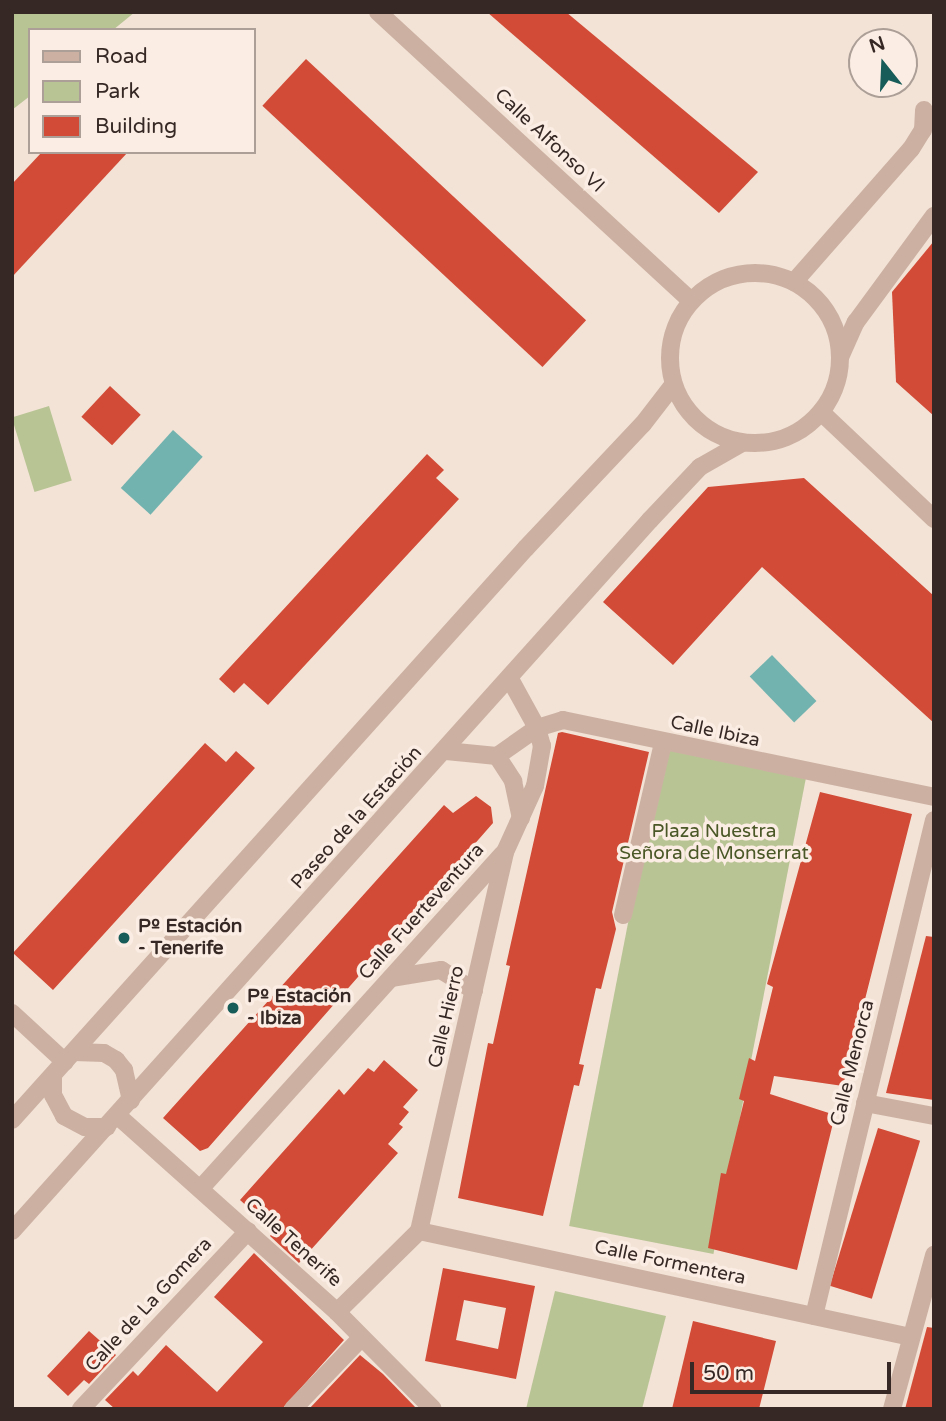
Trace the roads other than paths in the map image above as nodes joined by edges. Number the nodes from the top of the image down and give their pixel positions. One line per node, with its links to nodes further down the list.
1 (378, 12): 5 (street, Calle Alfonso VI)
2 (924, 110): 4 (street)
3 (934, 216): 6 (street)
4 (794, 282): 5 (street); 6 (street)
5 (691, 300): 7 (street)
6 (841, 355): 8 (street)
7 (673, 385): 9 (street); 24 (street)
8 (821, 412): 9 (street); 10 (street)
9 (742, 443): 11 (street, Paseo de la Estación)
10 (934, 519)
11 (510, 678): 12 (street); 14 (street, Paseo de la Estación)
12 (537, 728): 13 (street, Calle Ibiza); 15 (street, Calle Ibiza); 17 (street, Calle Hierro)
13 (663, 743): 16 (street, Calle Ibiza); 20 (street)
14 (446, 751): 15 (street); 25 (street, Paseo de la Estación)
15 (497, 756): 17 (street)
16 (934, 797)
17 (521, 818): 19 (street, Calle Hierro)
18 (934, 820): 26 (street, Calle Menorca)
19 (505, 852): 21 (street, Calle Fuerteventura); 22 (street, Calle Hierro)
20 (623, 915)
21 (391, 978): 22 (street); 30 (street, Calle Fuerteventura)
22 (474, 991): 33 (street, Calle Hierro)
23 (12, 1013): 24 (street)
24 (64, 1063): 25 (street); 28 (street); 29 (street)
25 (131, 1100): 29 (street, Paseo de la Estación)
26 (865, 1103): 27 (street); 36 (street, Calle Menorca)
27 (934, 1116)
28 (12, 1119)
29 (113, 1121): 30 (street, Calle Tenerife); 31 (street, Paseo de la Estación)
30 (201, 1188): 32 (street, Calle Tenerife)
31 (12, 1231)
32 (248, 1231): 35 (street, Calle Tenerife); 39 (street, Calle de La Gomera)
33 (419, 1231): 35 (street); 36 (street, Calle Formentera)
34 (934, 1255): 37 (street)
35 (337, 1312): 38 (street, Calle Tenerife)
36 (814, 1316): 37 (street, Calle Formentera)
37 (911, 1337): 42 (street)
38 (361, 1338): 40 (street); 41 (street, Calle Tenerife)
39 (81, 1409)
40 (293, 1409)
41 (433, 1409)
42 (892, 1409)

